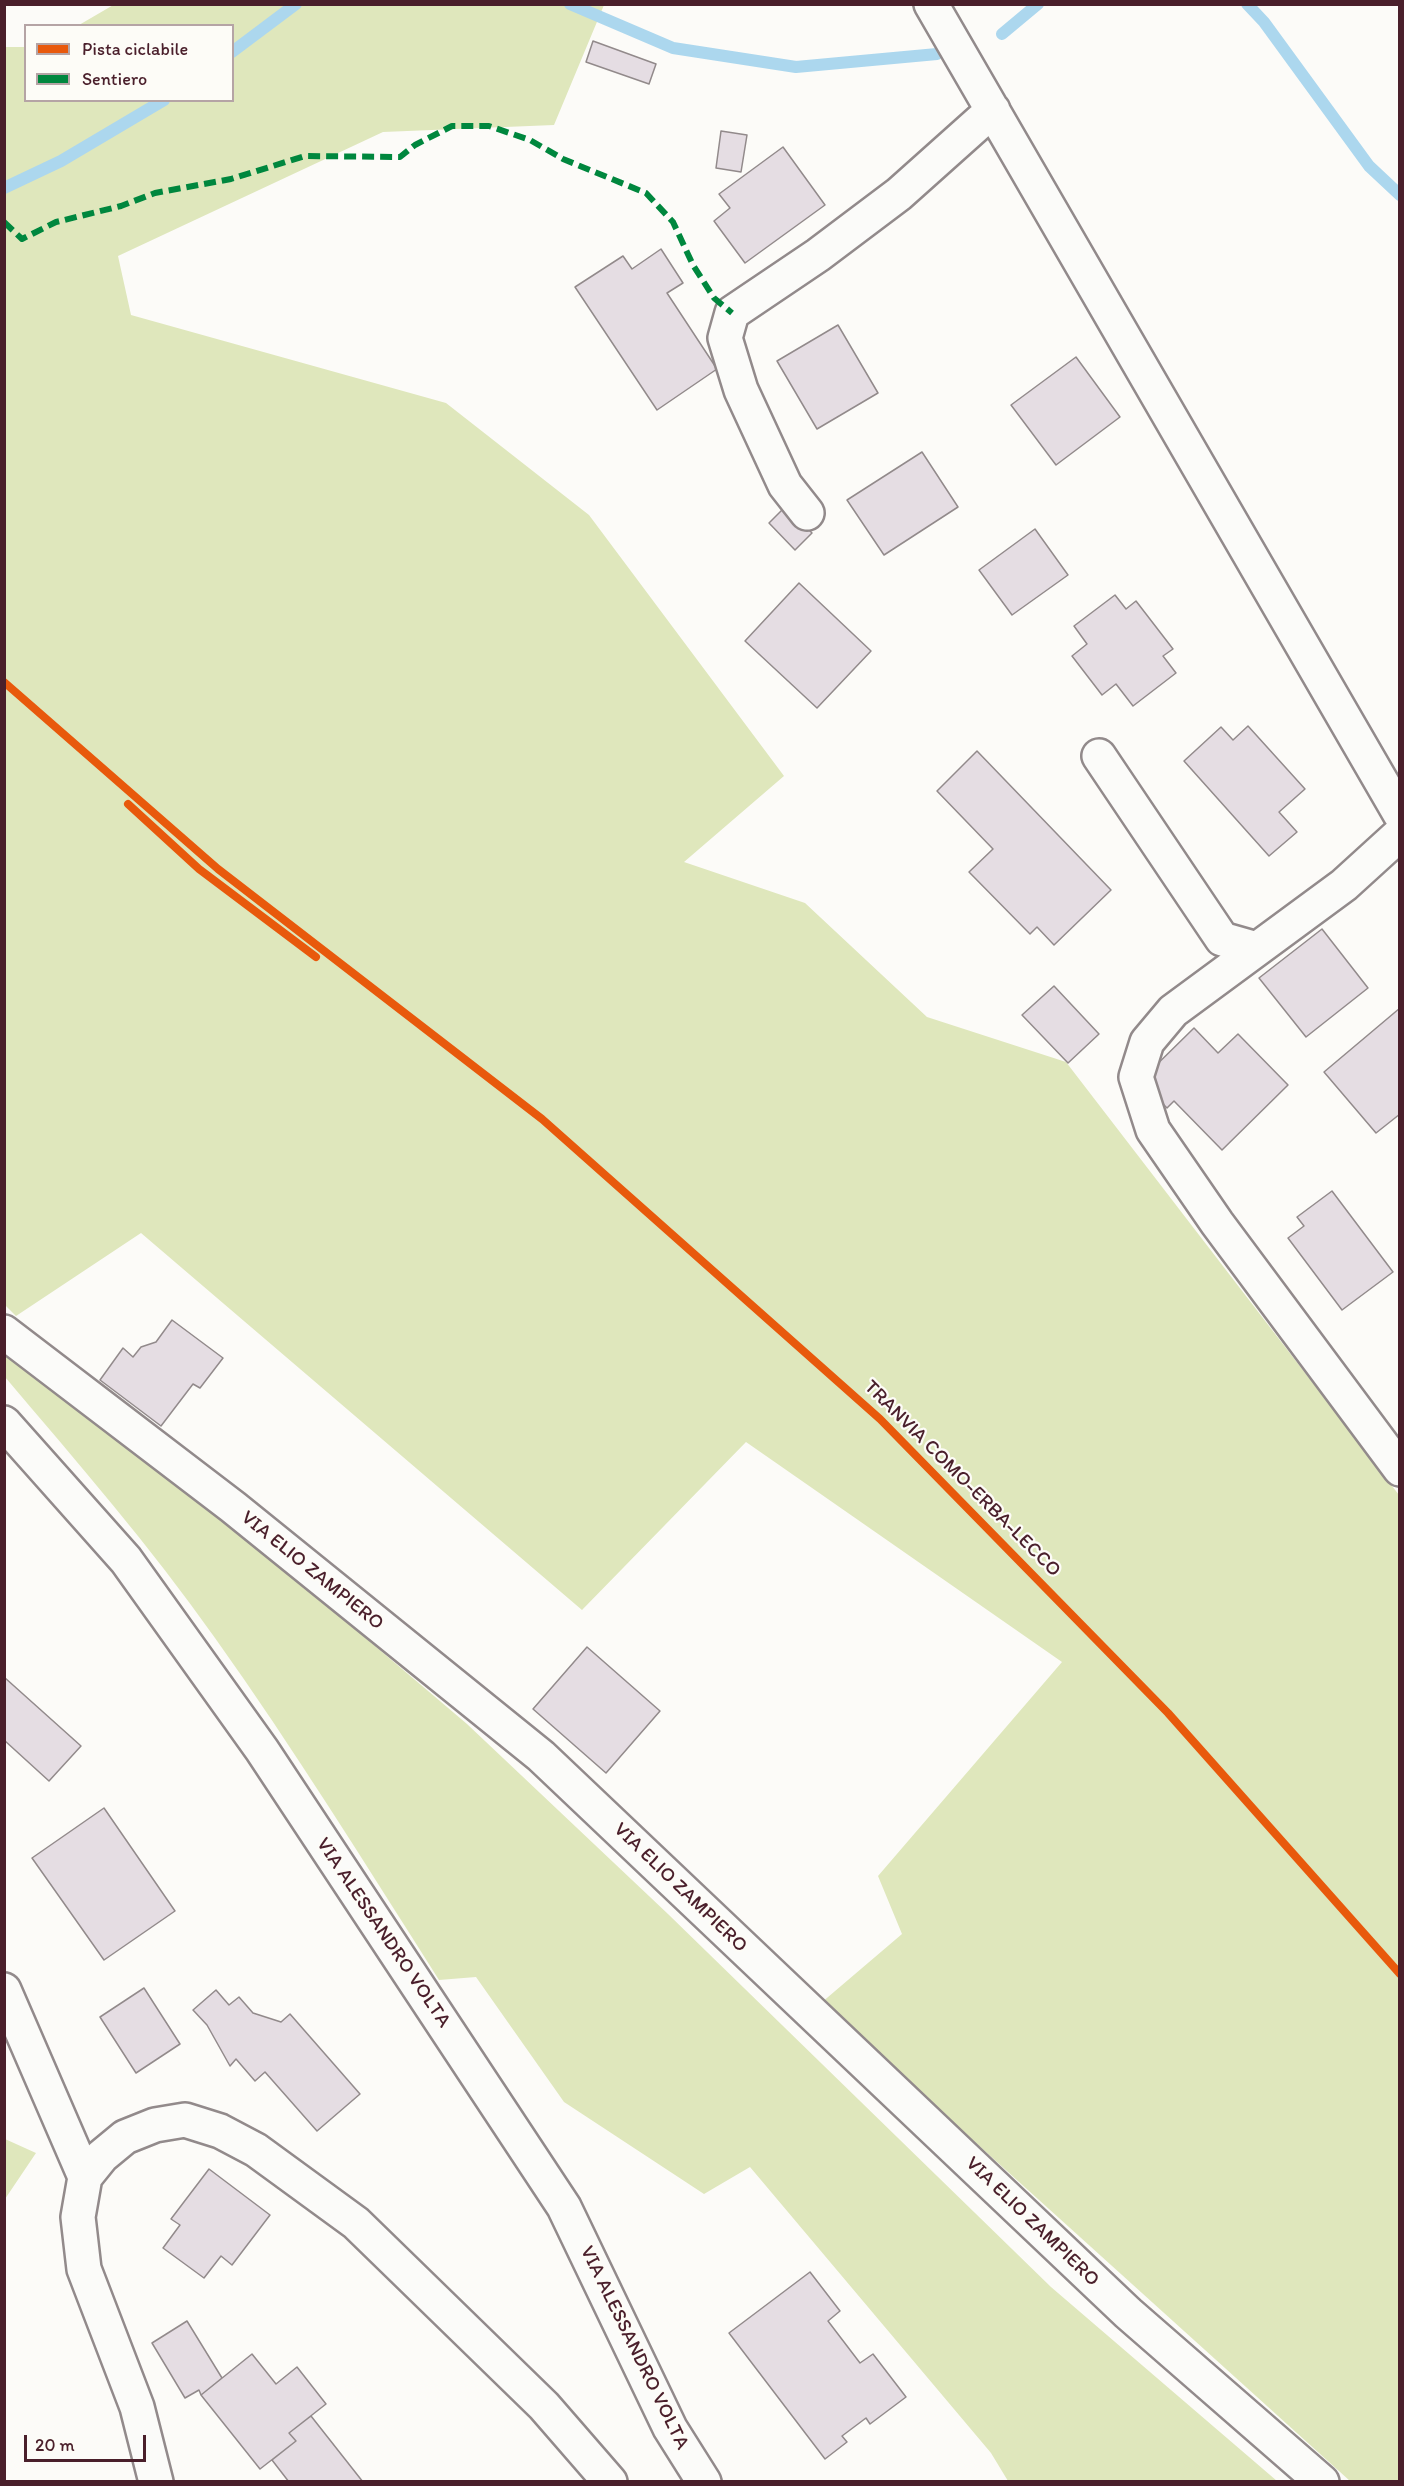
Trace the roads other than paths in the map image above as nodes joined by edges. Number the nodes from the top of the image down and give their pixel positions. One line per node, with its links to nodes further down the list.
1 (931, 4): 2 (street)
2 (993, 110): 3 (street); 5 (street)
3 (807, 513)
4 (1099, 756): 7 (street)
5 (1400, 814)
6 (1400, 834): 7 (street)
7 (1257, 949): 10 (street)
8 (4, 1332): 16 (street, VIA ELIO ZAMPIERO)
9 (4, 1423): 15 (street, VIA ALESSANDRO VOLTA)
10 (1400, 1468)
11 (4, 1990): 12 (street)
12 (85, 2177): 13 (street); 14 (street)
13 (156, 2481)
14 (610, 2481)
15 (704, 2481)
16 (1322, 2481)

